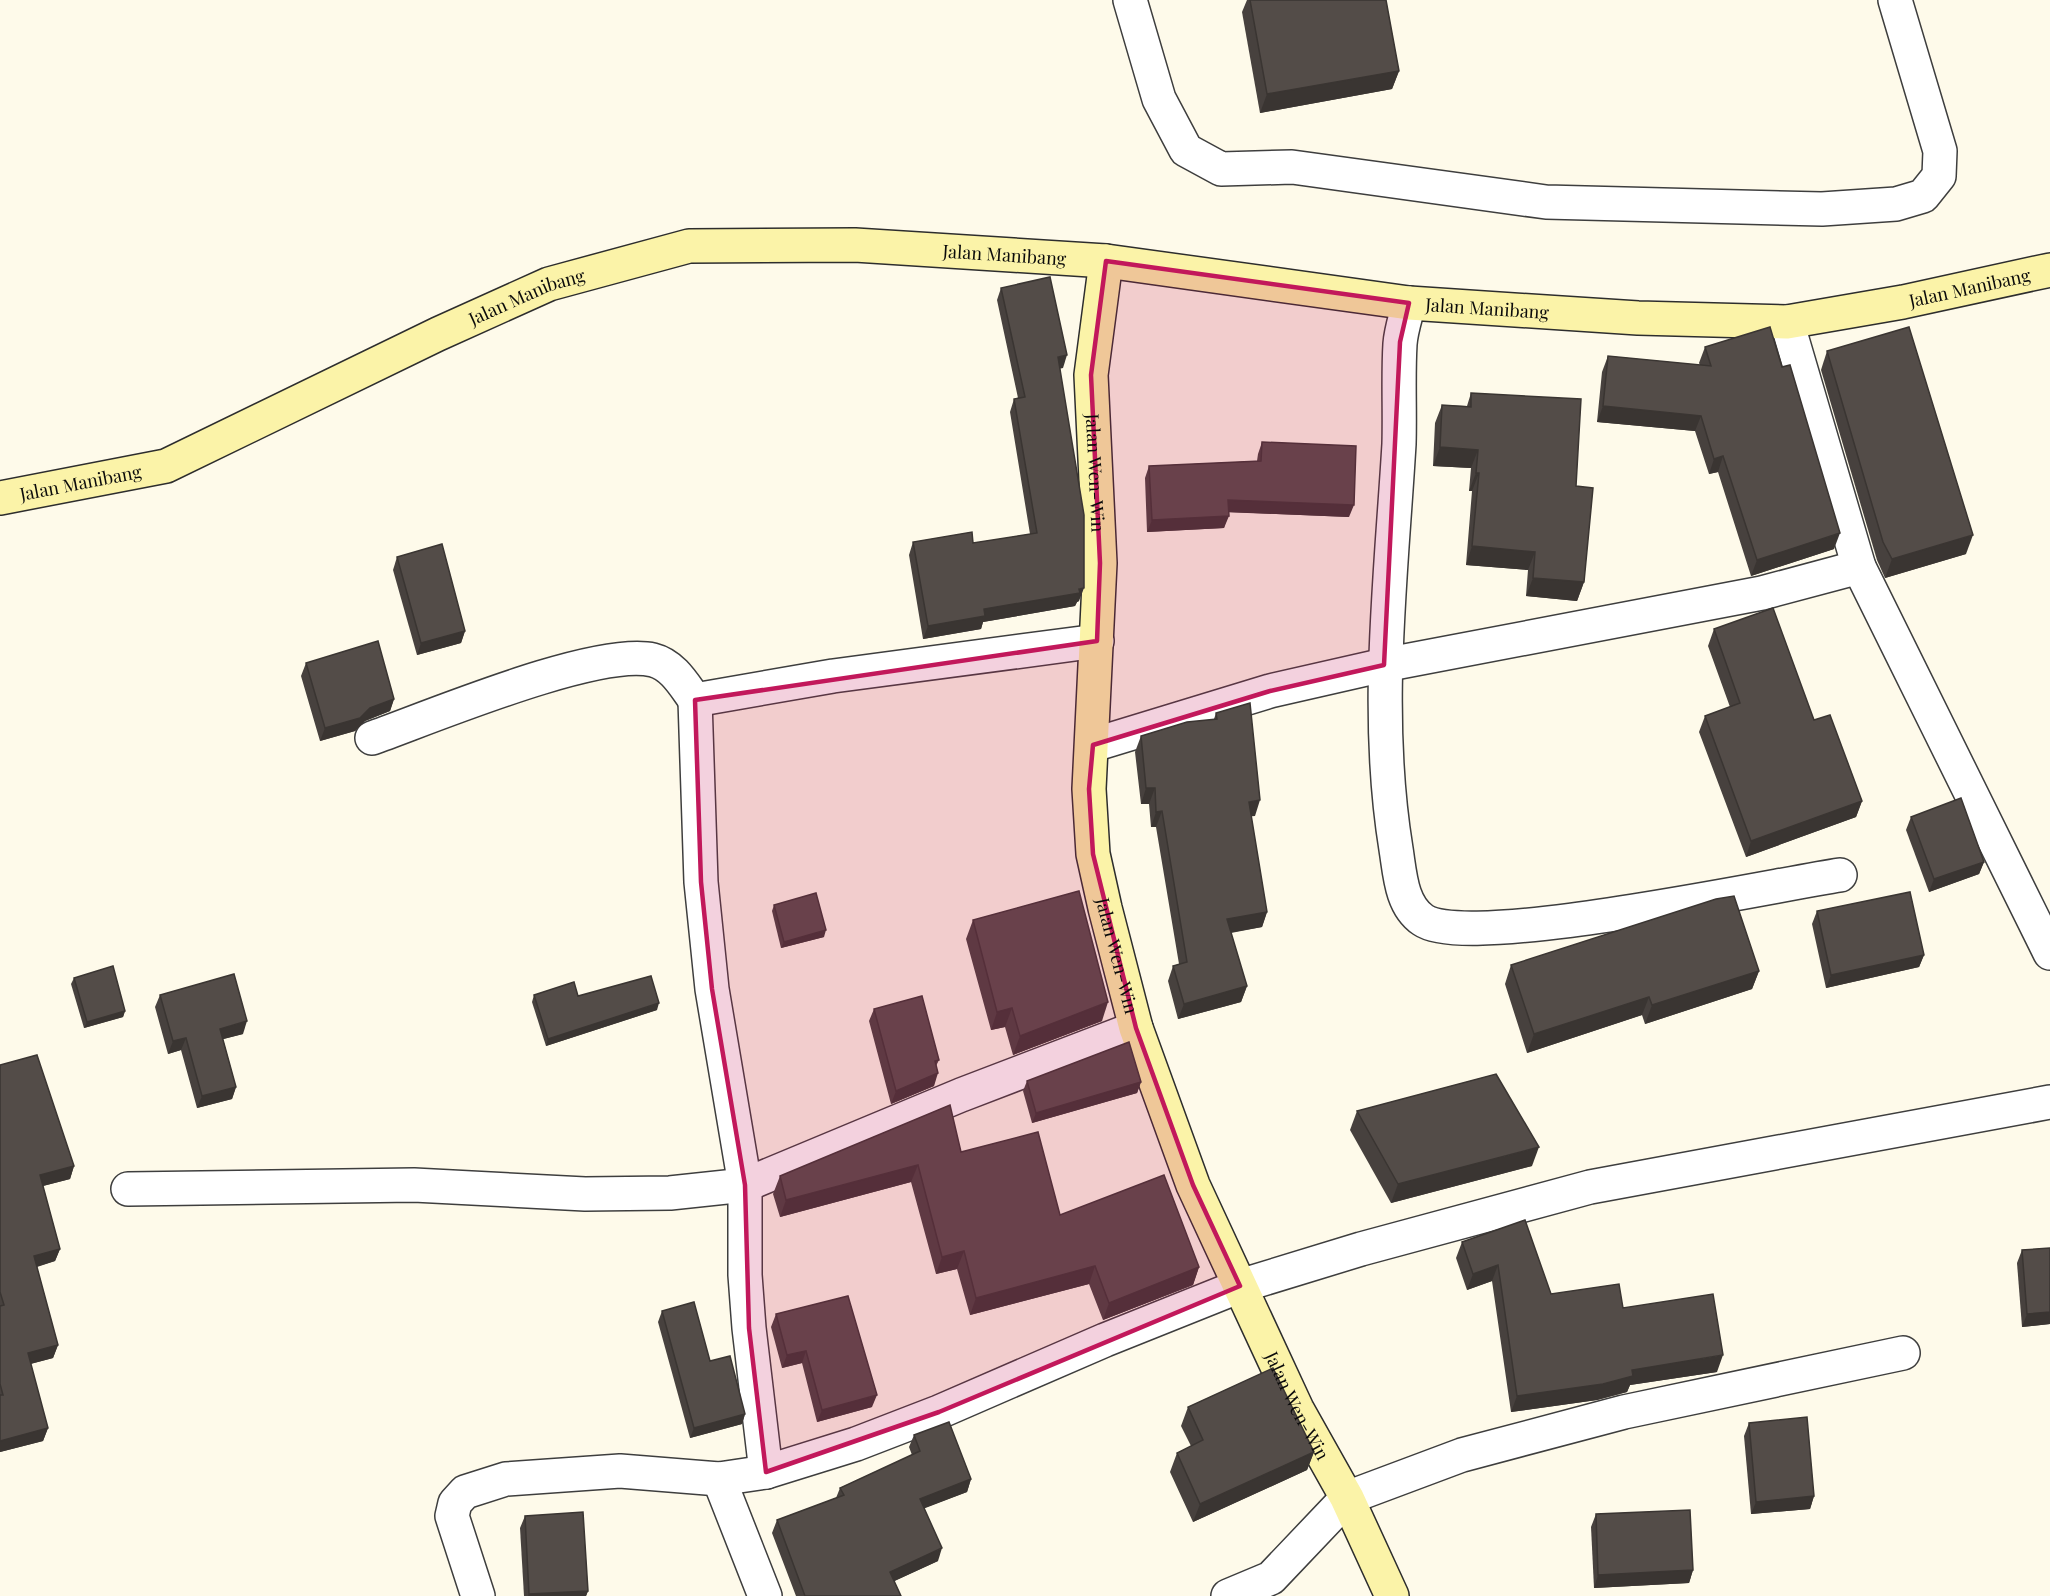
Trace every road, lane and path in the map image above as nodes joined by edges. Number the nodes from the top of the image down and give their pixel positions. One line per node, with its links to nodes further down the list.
1 (1130, 0): 2 (street)
2 (1895, 0)
3 (1106, 261): 5 (street, Jalan Manibang); 7 (street, Jalan Manibang); 9 (street, Jalan Wen-Win)
4 (2050, 270): 6 (street, Jalan Manibang)
5 (1409, 303): 6 (street, Jalan Manibang); 10 (street)
6 (1787, 322): 8 (street)
7 (0, 498)
8 (1860, 567): 10 (street); 15 (street)
9 (1097, 641): 11 (street); 13 (street, Jalan Wen-Win)
10 (1384, 664): 13 (street); 14 (street)
11 (695, 700): 12 (street); 19 (street)
12 (372, 738)
13 (1092, 745): 17 (street, Jalan Wen-Win)
14 (1840, 875)
15 (2042, 914): 16 (street)
16 (2050, 953)
17 (1136, 1028): 19 (street); 21 (street, Jalan Wen-Win)
18 (2050, 1101): 21 (street)
19 (745, 1185): 20 (street); 23 (street)
20 (128, 1189)
21 (1240, 1286): 23 (street); 25 (street, Jalan Wen-Win)
22 (1903, 1353): 25 (street)
23 (766, 1472): 24 (street)
24 (719, 1479): 26 (street); 27 (street)
25 (1347, 1498): 28 (street); 29 (street, Jalan Wen-Win)
26 (478, 1596)
27 (765, 1596)
28 (1228, 1596)
29 (1392, 1596)

